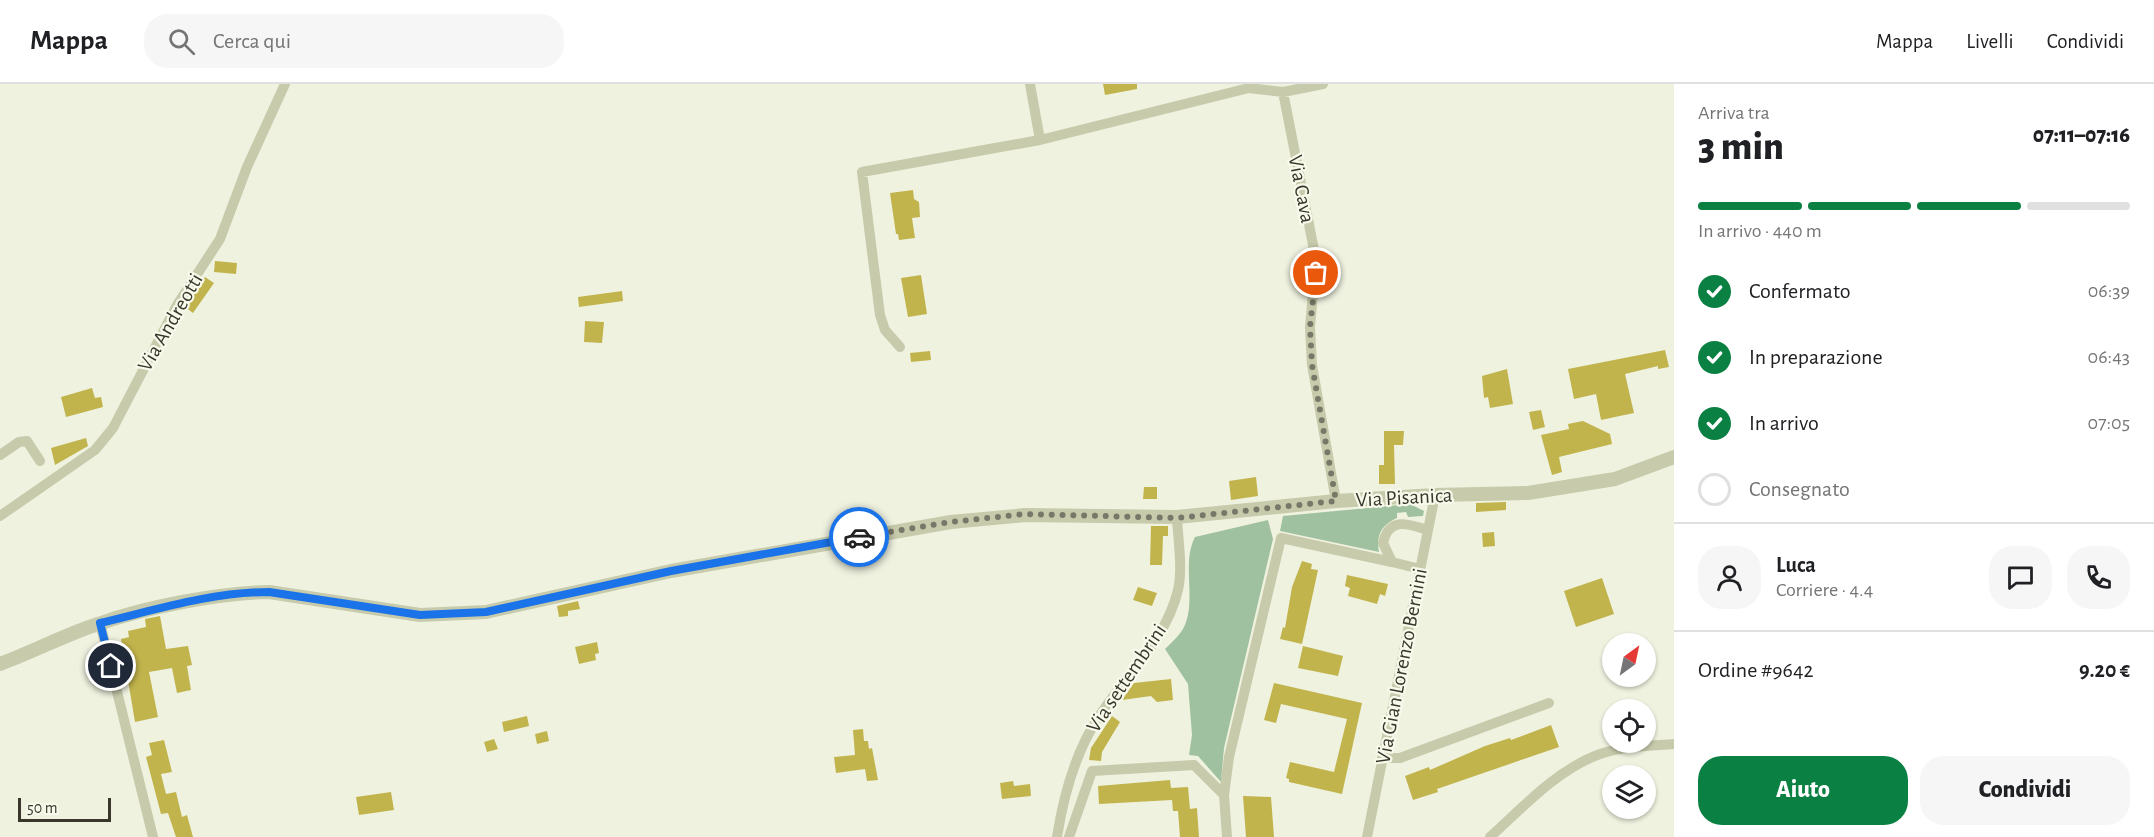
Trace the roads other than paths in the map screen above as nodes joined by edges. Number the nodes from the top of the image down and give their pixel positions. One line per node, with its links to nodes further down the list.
1 (285, 84): 12 (street, Via Andreotti)
2 (1030, 84): 5 (street)
3 (1323, 84): 4 (street)
4 (1283, 92): 5 (street); 11 (street, Via Cava)
5 (1040, 140): 6 (street)
6 (900, 347)
7 (0, 455): 9 (street)
8 (1674, 457): 10 (street, Via Pisanica)
9 (40, 460)
10 (1435, 495): 11 (street, Via Pisanica); 14 (street, Via Gian Lorenzo Bernini)
11 (1336, 501): 13 (street, Via Pisanica)
12 (0, 516)
13 (1177, 518): 17 (street, Via Pisanica); 24 (street, Via settembrini)
14 (1428, 530): 15 (street); 16 (street, Via Gian Lorenzo Bernini)
15 (1392, 562): 16 (street); 22 (street)
16 (1420, 569): 21 (street, Via Gian Lorenzo Bernini)
17 (100, 623): 18 (street, Via Pisanica); 23 (street)
18 (0, 664)
19 (1549, 703): 21 (street)
20 (1674, 744): 28 (street)
21 (1383, 758): 27 (street, Via Gian Lorenzo Bernini)
22 (1224, 795): 25 (street); 26 (street)
23 (153, 837)
24 (1057, 837)
25 (1069, 837)
26 (1227, 837)
27 (1367, 837)
28 (1490, 837)

